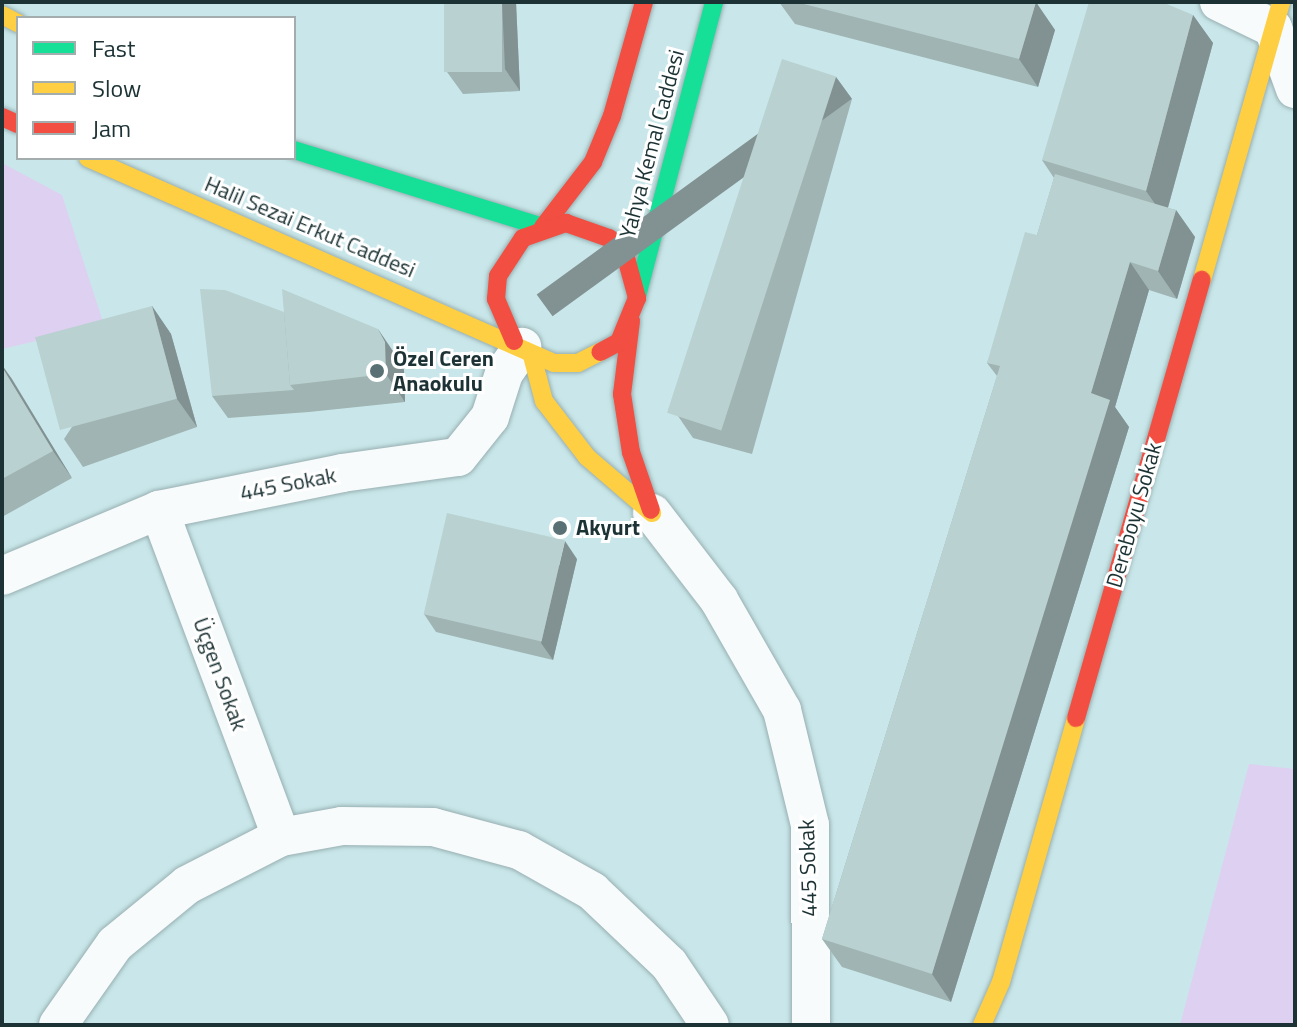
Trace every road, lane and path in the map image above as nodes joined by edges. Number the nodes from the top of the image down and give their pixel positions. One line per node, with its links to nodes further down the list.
1 (644, 2): 8 (main road, Yahya Kemal Caddesi)
2 (714, 2): 9 (main road, Yahya Kemal Caddesi)
3 (1219, 2): 4 (street)
4 (1277, 15): 5 (street); 19 (main road, Dereboyu Sokak)
5 (1295, 89)
6 (296, 151): 8 (main road, Halil Sezai Erkut Caddesi)
7 (93, 160): 11 (main road, Halil Sezai Erkut Caddesi)
8 (543, 227): 9 (main road, Halil Sezai Erkut Caddesi); 11 (main road)
9 (637, 298): 10 (main road, Halil Sezai Erkut Caddesi)
10 (631, 321): 11 (main road, Halil Sezai Erkut Caddesi); 13 (main road, 445 Sokak)
11 (523, 348): 12 (street, 445 Sokak); 13 (main road, 445 Sokak)
12 (159, 510): 14 (street, 445 Sokak); 15 (street, Üçgen Sokak)
13 (652, 513): 18 (street, 445 Sokak)
14 (2, 576)
15 (281, 837): 16 (street); 17 (street)
16 (58, 1025)
17 (710, 1025)
18 (811, 1025)
19 (982, 1025)

